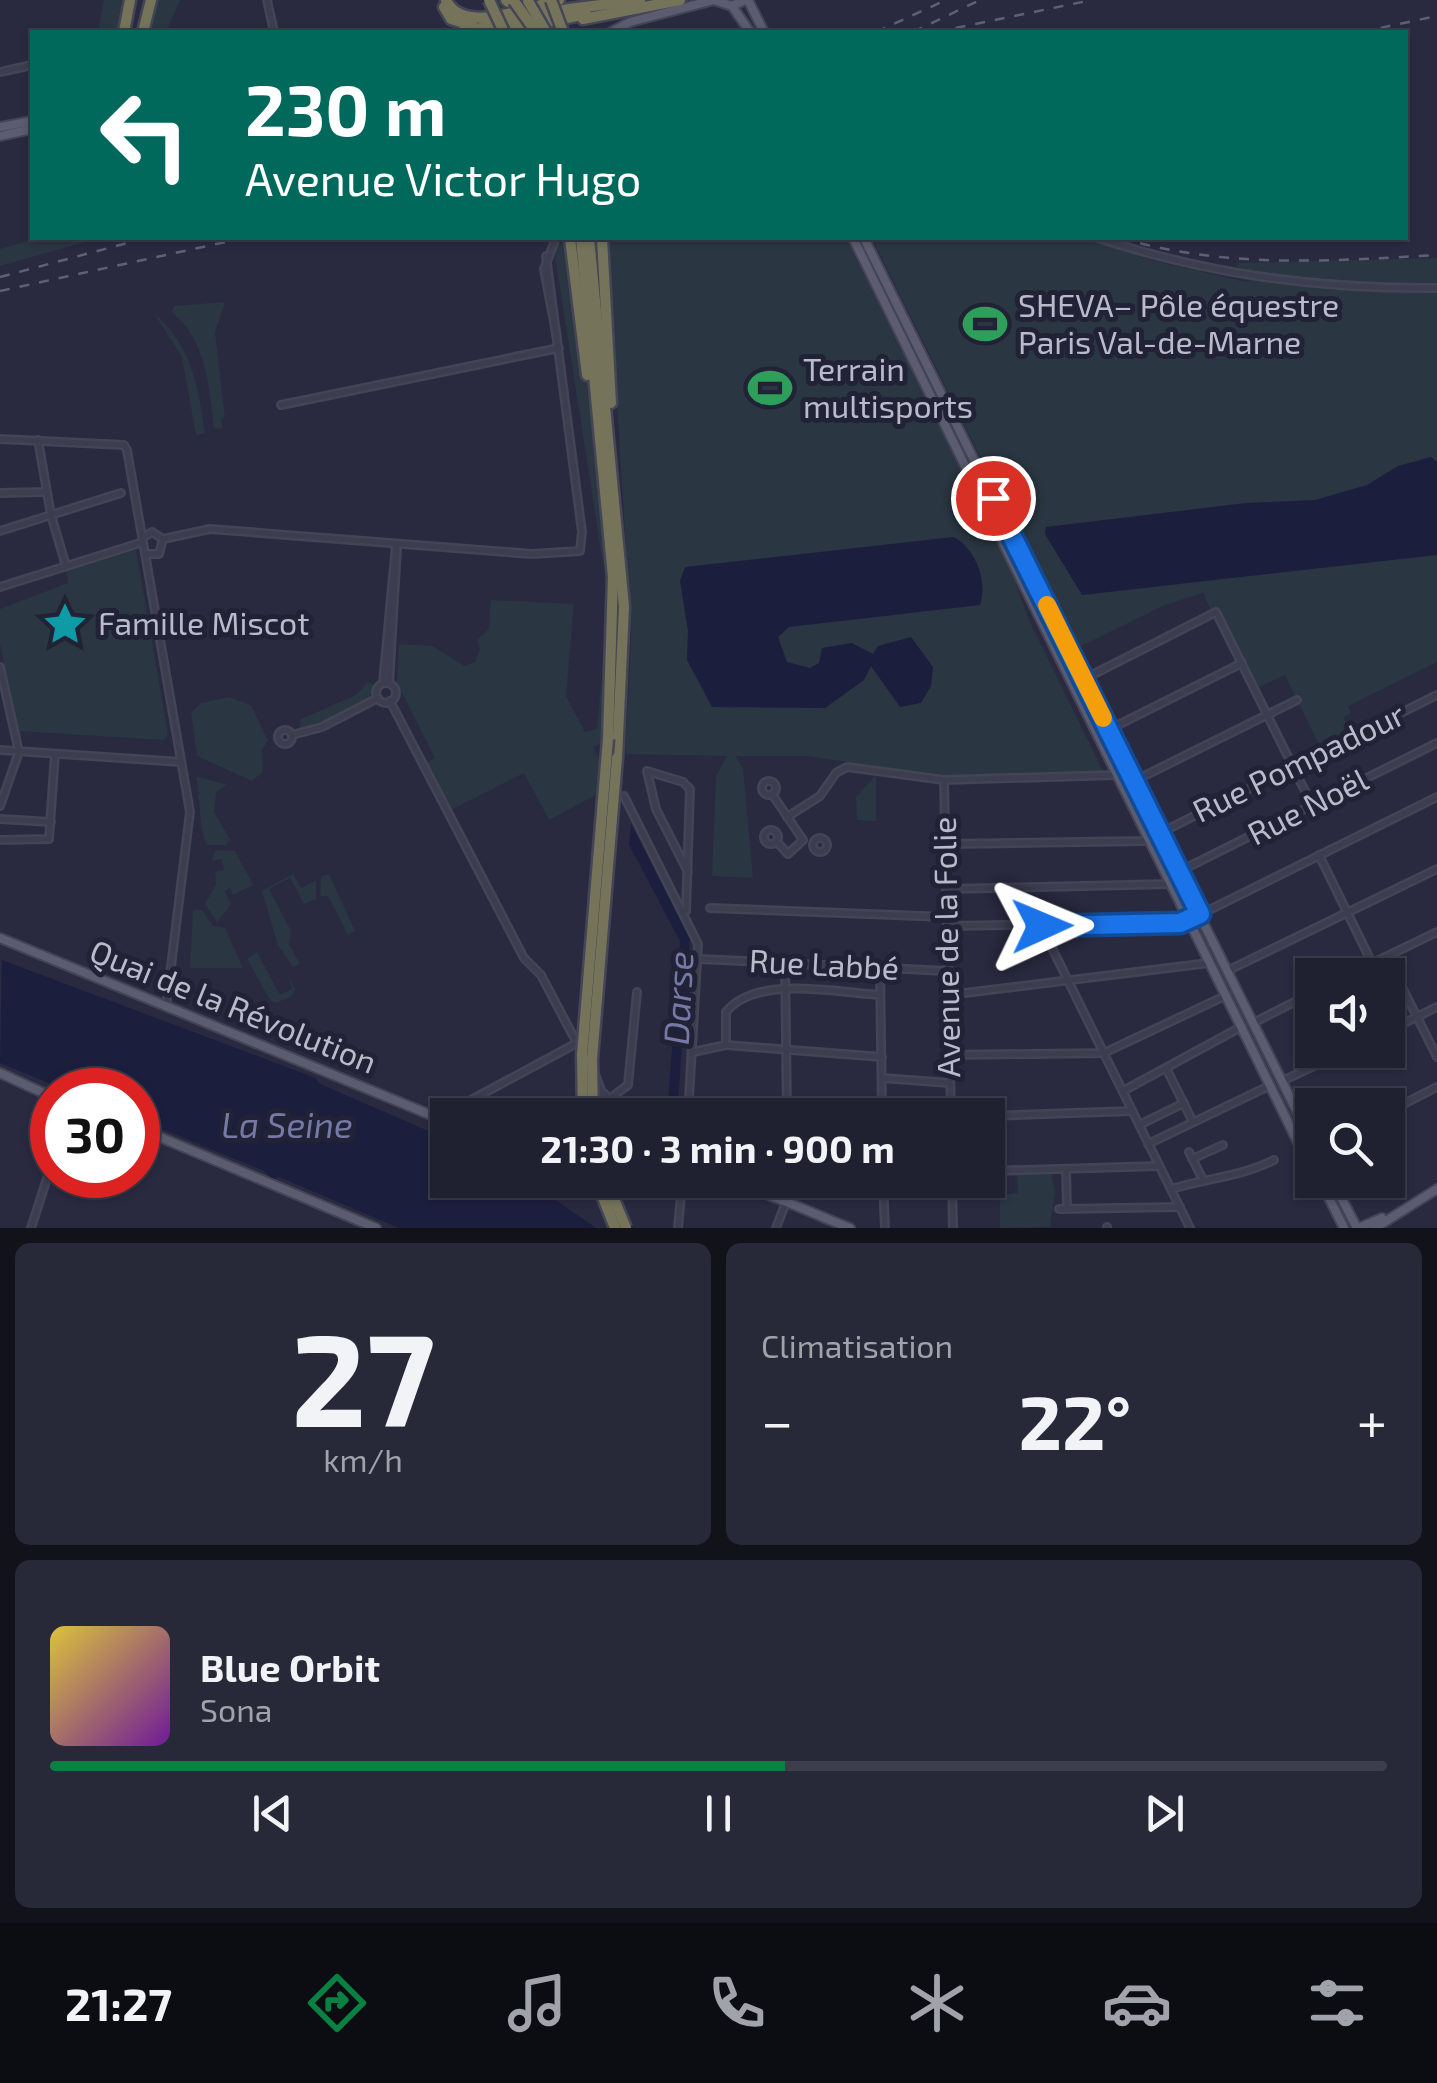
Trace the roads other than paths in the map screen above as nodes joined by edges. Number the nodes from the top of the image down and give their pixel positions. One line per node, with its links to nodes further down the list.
1 (130, 0): 19 (highway)
2 (151, 0): 20 (highway)
3 (267, 0): 21 (street)
4 (444, 0): 7 (highway); 16 (highway)
5 (489, 0): 24 (highway, bridge)
6 (551, 0): 28 (highway, bridge)
7 (559, 0)
8 (601, 0): 17 (highway)
9 (640, 0): 17 (highway)
10 (680, 0): 17 (highway)
11 (714, 0): 15 (main road); 29 (main road)
12 (746, 0): 15 (main road); 31 (main road)
13 (510, 1): 26 (highway, bridge)
14 (527, 1): 27 (highway, bridge)
15 (732, 6): 30 (main road)
16 (446, 14): 18 (highway); 22 (highway)
17 (569, 14): 18 (highway); 25 (highway)
18 (489, 26): 23 (highway)
19 (124, 30)
20 (144, 30)
21 (274, 30)
22 (446, 30)
23 (471, 30)
24 (501, 30)
25 (509, 30)
26 (532, 30)
27 (545, 30)
28 (562, 30)
29 (616, 30)
30 (749, 30)
31 (763, 30)
32 (30, 65): 33 (street)
33 (0, 72)
34 (30, 121): 35 (main road)
35 (0, 127)
36 (30, 129): 37 (main road)
37 (0, 136)
38 (555, 240): 48 (street)
39 (572, 240): 46 (highway)
40 (582, 240): 46 (highway)
41 (589, 240): 46 (highway)
42 (600, 240): 46 (highway)
43 (854, 240): 64 (main road)
44 (865, 240): 64 (main road)
45 (1104, 240): 47 (street)
46 (587, 256): 52 (highway); 52 (highway)
47 (1437, 288)
48 (558, 344): 49 (street); 60 (street)
49 (281, 404)
50 (0, 439): 51 (street)
51 (38, 440): 53 (street); 58 (street)
52 (606, 454): 159 (highway, bridge); 161 (highway, bridge)
53 (46, 492): 54 (street); 56 (street)
54 (0, 493)
55 (121, 494): 56 (street)
56 (50, 515): 57 (street); 63 (street)
57 (0, 531)
58 (144, 538): 59 (street); 61 (street); 63 (street)
59 (163, 539): 60 (street); 62 (street)
60 (396, 545): 70 (street)
61 (145, 554): 62 (street); 65 (street)
62 (156, 556): 65 (street)
63 (66, 566): 66 (street)
64 (1023, 567): 69 (main road); 84 (main road)
65 (148, 573): 82 (street)
66 (0, 588)
67 (1242, 663): 69 (street); 75 (street); 76 (street)
68 (0, 672): 80 (street)
69 (1084, 679): 76 (main road)
70 (386, 683): 72 (street); 74 (street)
71 (1437, 695): 83 (street, Rue Pompadour)
72 (378, 698): 74 (street); 77 (street)
73 (1297, 700): 75 (street)
74 (390, 702): 139 (street)
75 (1267, 715): 83 (street); 86 (street)
76 (1108, 730): 86 (main road)
77 (292, 736)
78 (1437, 742): 90 (street, Rue Noël)
79 (0, 750): 80 (street)
80 (19, 752): 81 (street); 91 (street)
81 (54, 754): 82 (street); 94 (street)
82 (182, 762): 133 (street)
83 (1292, 767): 90 (street); 95 (street, Rue Pompadour)
84 (1118, 775): 85 (street); 96 (main road)
85 (944, 780): 92 (street); 101 (street, Avenue de la Folie)
86 (1134, 780): 95 (main road)
87 (772, 794): 92 (street)
88 (624, 796): 111 (street)
89 (1437, 797): 102 (street)
90 (1312, 804): 104 (street, Rue Noël)
91 (0, 806)
92 (787, 817): 98 (street)
93 (0, 819): 94 (street)
94 (52, 822): 97 (street)
95 (1160, 832): 96 (street, Rue Pompadour); 104 (main road)
96 (1149, 838): 101 (street); 106 (main road)
97 (0, 840)
98 (802, 840): 99 (street); 100 (street)
99 (777, 842)
100 (814, 842)
101 (946, 844): 107 (street, Avenue de la Folie)
102 (1318, 855): 109 (street); 110 (street)
103 (1437, 869): 109 (street)
104 (1180, 871): 110 (main road)
105 (688, 872): 105 (street); 111 (street)
106 (1171, 884): 107 (street); 113 (main road)
107 (946, 889): 112 (street, Avenue de la Folie)
108 (710, 908): 112 (street)
109 (1347, 912): 119 (street); 125 (street)
110 (1200, 914): 113 (street); 125 (main road)
111 (686, 916): 120 (street)
112 (947, 916): 115 (street, Avenue de la Folie)
113 (1188, 921): 114 (street); 121 (main road)
114 (1046, 925): 115 (street); 126 (street)
115 (947, 926): 124 (street, Avenue de la Folie)
116 (1437, 932): 118 (street)
117 (0, 938): 133 (main road, Quai de la Révolution)
118 (1387, 957): 135 (street)
119 (1370, 958)
120 (700, 960): 122 (street, Rue Labbé); 142 (street)
121 (1209, 960): 126 (street); 131 (main road)
122 (784, 963): 123 (street, Rue Labbé); 127 (street)
123 (880, 967): 124 (street, Rue Labbé); 129 (street)
124 (948, 971): 130 (street, Avenue de la Folie)
125 (1228, 971): 136 (main road)
126 (1068, 981): 130 (street); 143 (street)
127 (785, 991): 129 (street); 140 (street); 141 (street)
128 (637, 992): 163 (street)
129 (880, 995): 145 (street)
130 (948, 995): 144 (street, Avenue de la Folie)
131 (1227, 995): 138 (main road); 143 (street)
132 (1295, 1001): 136 (street)
133 (166, 1006): 172 (main road, Quai de la Révolution)
134 (1437, 1007): 135 (street)
135 (1417, 1017): 137 (street); 146 (street)
136 (1253, 1022): 151 (main road)
137 (1405, 1023)
138 (1241, 1024): 147 (street); 154 (main road)
139 (577, 1044): 156 (street); 158 (street)
140 (726, 1045): 141 (street); 142 (street)
141 (786, 1050): 145 (street); 165 (street)
142 (693, 1052): 164 (street)
143 (1104, 1053): 144 (street); 157 (street)
144 (950, 1055): 152 (street, Avenue de la Folie)
145 (882, 1056): 150 (street)
146 (1437, 1057)
147 (1166, 1068): 157 (street); 168 (street)
148 (1310, 1068): 151 (street)
149 (0, 1071): 153 (main road)
150 (882, 1078): 152 (street); 166 (street)
151 (1282, 1081): 170 (main road)
152 (950, 1082): 167 (street, Avenue de la Folie)
153 (30, 1084)
154 (1271, 1087): 174 (main road); 175 (street)
155 (1437, 1087): 169 (street)
156 (602, 1092): 160 (street); 162 (street)
157 (1122, 1092): 171 (street)
158 (475, 1098)
159 (583, 1098)
160 (592, 1098)
161 (593, 1098)
162 (606, 1098)
163 (611, 1098)
164 (689, 1098)
165 (787, 1098)
166 (882, 1098)
167 (950, 1098)
168 (1184, 1103): 175 (street); 176 (street)
169 (1405, 1103)
170 (1295, 1106)
171 (1132, 1111): 173 (street); 176 (street)
172 (430, 1115)
173 (1005, 1115)
174 (1286, 1118): 177 (main road); 178 (main road)
175 (1193, 1122): 181 (street)
176 (1139, 1126): 181 (street)
177 (1295, 1127)
178 (1295, 1135)
179 (160, 1139): 205 (main road)
180 (160, 1140): 204 (main road)
181 (1148, 1144): 184 (street)
182 (1222, 1145): 187 (street)
183 (1274, 1160): 187 (street)
184 (1159, 1166): 185 (street); 188 (street)
185 (1066, 1169): 186 (street); 201 (street)
186 (1005, 1171)
187 (1202, 1180): 188 (street)
188 (1170, 1189): 201 (street)
189 (1437, 1189): 202 (main road)
190 (41, 1198): 203 (street)
191 (603, 1198): 206 (highway, bridge)
192 (614, 1198): 207 (highway, bridge)
193 (681, 1198): 208 (street)
194 (773, 1198): 200 (main road)
195 (786, 1198): 200 (street)
196 (884, 1198): 211 (street)
197 (952, 1198): 212 (street)
198 (1331, 1198): 214 (main road)
199 (1338, 1198): 214 (main road)
200 (786, 1203): 209 (street); 210 (main road)
201 (1180, 1207): 213 (street)
202 (1396, 1212): 214 (main road); 215 (main road)
203 (31, 1228)
204 (364, 1228)
205 (376, 1228)
206 (615, 1228)
207 (626, 1228)
208 (678, 1228)
209 (776, 1228)
210 (850, 1228)
211 (884, 1228)
212 (953, 1228)
213 (1190, 1228)
214 (1350, 1228)
215 (1375, 1228)

